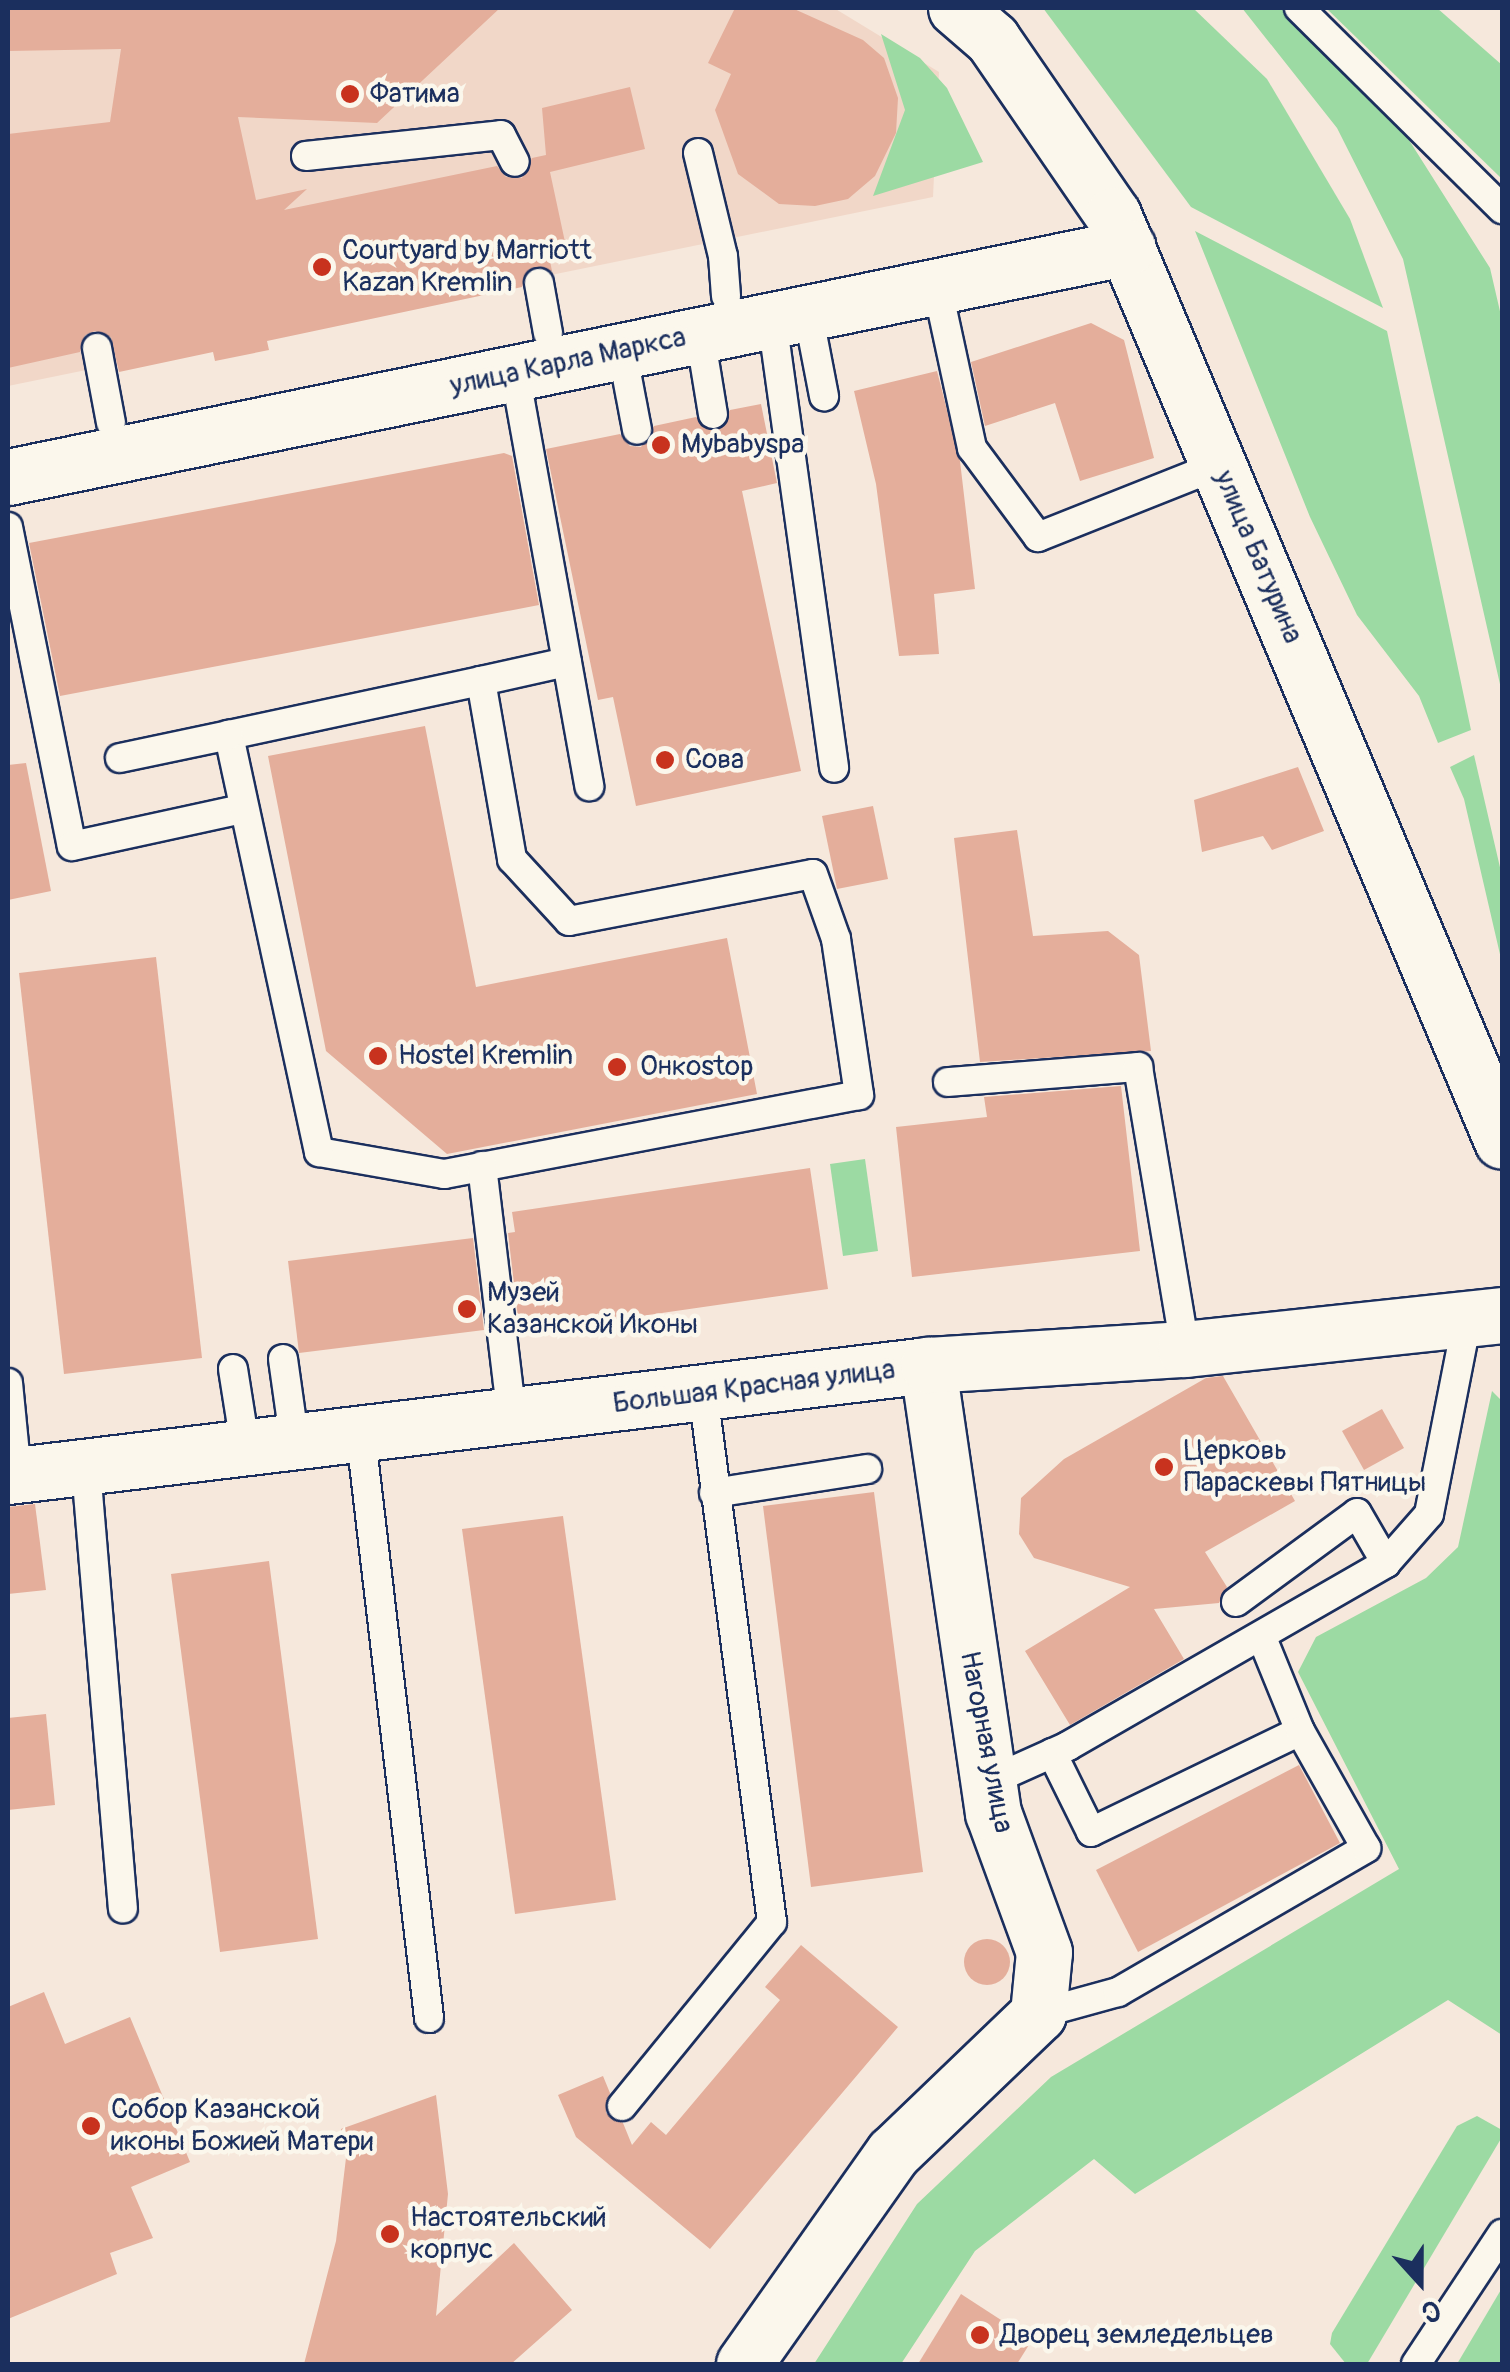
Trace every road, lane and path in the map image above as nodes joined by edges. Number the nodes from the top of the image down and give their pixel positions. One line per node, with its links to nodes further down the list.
1 (956, 8): 7 (main road, улица Батурина)
2 (1299, 8): 6 (lane)
3 (698, 153): 9 (lane)
4 (306, 156): 5 (lane)
5 (515, 162)
6 (1502, 209)
7 (1121, 230): 8 (main road, улица Карла Маркса); 9 (main road, улица Карла Маркса); 18 (main road, улица Батурина)
8 (937, 286): 9 (main road, улица Карла Маркса); 18 (lane)
9 (751, 316): 10 (main road, улица Карла Маркса); 12 (main road, улица Карла Маркса); 13 (lane); 14 (lane); 25 (lane)
10 (534, 330): 12 (main road, улица Карла Маркса); 15 (main road, улица Карла Маркса); 19 (main road, улица Карла Маркса); 21 (lane)
11 (97, 348): 15 (lane)
12 (622, 351): 16 (lane)
13 (824, 396)
14 (713, 414)
15 (111, 423): 17 (main road, улица Карла Маркса)
16 (636, 430)
17 (8, 444)
18 (1220, 466): 29 (main road, улица Батурина)
19 (8, 477)
20 (8, 527): 27 (lane)
21 (567, 662): 22 (lane); 26 (lane)
22 (481, 681): 23 (lane); 30 (lane)
23 (228, 735): 24 (lane); 27 (lane)
24 (120, 758)
25 (834, 768)
26 (589, 786)
27 (242, 809): 30 (lane)
28 (948, 1082): 32 (lane)
29 (1502, 1141)
30 (482, 1166): 38 (lane)
31 (1483, 1328): 32 (main road, Большая Красная улица); 45 (lane)
32 (1185, 1350): 34 (main road, Большая Красная улица)
33 (283, 1359): 40 (lane)
34 (928, 1366): 37 (main road, Большая Красная улица); 50 (main road, Нагорная улица)
35 (234, 1369): 40 (lane)
36 (8, 1383): 43 (lane)
37 (702, 1392): 38 (main road, Большая Красная улица); 44 (lane)
38 (512, 1417): 39 (main road, Большая Красная улица)
39 (361, 1438): 40 (main road, Большая Красная улица); 53 (lane)
40 (270, 1448): 41 (main road, Большая Красная улица)
41 (86, 1469): 43 (main road, Большая Красная улица); 51 (lane)
42 (866, 1469): 44 (lane)
43 (12, 1476)
44 (714, 1493): 54 (lane)
45 (1386, 1563): 46 (lane); 47 (lane)
46 (1236, 1602)
47 (1262, 1638): 48 (lane); 49 (lane)
48 (1300, 1731): 49 (lane); 52 (lane)
49 (1052, 1753): 50 (lane)
50 (988, 1782): 52 (main road, Нагорная улица)
51 (123, 1908)
52 (1038, 2014): 56 (main road)
53 (429, 2018)
54 (622, 2106)
55 (1502, 2234): 57 (lane)
56 (744, 2364)
57 (1416, 2364)

